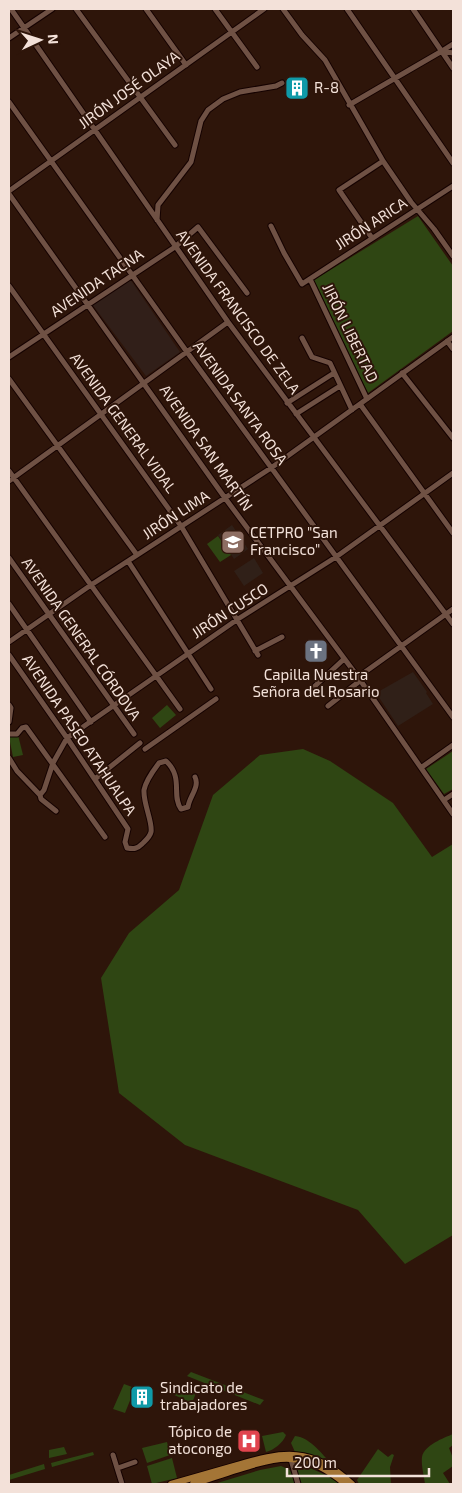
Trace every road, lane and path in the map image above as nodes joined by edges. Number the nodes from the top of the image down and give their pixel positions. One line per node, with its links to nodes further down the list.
1 (11, 9): 10 (street, AVENIDA FRANCISCO DE ZELA)
2 (52, 9): 10 (street)
3 (76, 9): 21 (street)
4 (146, 9): 16 (street)
5 (215, 9): 11 (street)
6 (264, 9): 11 (street, JIRÓN JOSÉ OLAYA)
7 (282, 9): 23 (street)
8 (347, 9): 19 (street)
9 (413, 9): 14 (street)
10 (24, 28): 12 (street); 24 (street, AVENIDA FRANCISCO DE ZELA)
11 (232, 32): 16 (street, JIRÓN JOSÉ OLAYA); 17 (street)
12 (9, 38)
13 (453, 44): 14 (street)
14 (442, 52): 15 (street); 18 (street); 19 (street)
15 (453, 53)
16 (186, 65): 21 (street, JIRÓN JOSÉ OLAYA)
17 (257, 67)
18 (453, 68)
19 (395, 78): 23 (street); 28 (street)
20 (282, 83): 32 (street)
21 (140, 98): 24 (street, JIRÓN JOSÉ OLAYA); 25 (street)
22 (9, 102): 27 (street, AVENIDA SANTA ROSA)
23 (349, 105): 26 (street)
24 (94, 130): 27 (street, JIRÓN JOSÉ OLAYA); 32 (street, AVENIDA FRANCISCO DE ZELA)
25 (175, 144)
26 (383, 161): 31 (street); 34 (street)
27 (51, 162): 30 (street, JIRÓN JOSÉ OLAYA); 37 (street, AVENIDA SANTA ROSA)
28 (453, 163)
29 (453, 186): 31 (street, JIRÓN ARICA)
30 (9, 192): 41 (street, AVENIDA SAN MARTÍN)
31 (418, 209): 34 (street, JIRÓN ARICA); 36 (street)
32 (157, 221): 35 (street, AVENIDA FRANCISCO DE ZELA)
33 (271, 226): 38 (street, JIRÓN ARICA)
34 (372, 238): 38 (street, JIRÓN ARICA)
35 (174, 247): 37 (street, AVENIDA TACNA); 40 (street, AVENIDA TACNA); 42 (street, AVENIDA FRANCISCO DE ZELA)
36 (453, 256)
37 (132, 275): 41 (street, AVENIDA TACNA); 48 (street, AVENIDA SANTA ROSA)
38 (310, 279): 55 (street, JIRÓN LIBERTAD)
39 (9, 286): 43 (street, AVENIDA GENERAL VIDAL)
40 (247, 293)
41 (88, 304): 43 (street, AVENIDA TACNA); 53 (street, AVENIDA SAN MARTÍN)
42 (228, 322): 48 (street); 56 (street, AVENIDA FRANCISCO DE ZELA)
43 (43, 334): 49 (street, AVENIDA TACNA); 59 (street, AVENIDA GENERAL VIDAL)
44 (453, 337): 46 (street, JIRÓN LIMA)
45 (302, 338): 50 (street)
46 (448, 342): 47 (street); 51 (street, JIRÓN LIMA)
47 (453, 349)
48 (186, 352): 53 (street); 64 (street, AVENIDA SANTA ROSA)
49 (9, 357)
50 (334, 373): 54 (street); 56 (street)
51 (402, 373): 55 (street, JIRÓN LIMA); 62 (street)
52 (9, 379): 63 (street)
53 (144, 382): 59 (street); 69 (street, AVENIDA SAN MARTÍN)
54 (340, 386): 58 (street); 60 (street)
55 (367, 399): 57 (street, JIRÓN LIMA)
56 (287, 403): 60 (street, AVENIDA FRANCISCO DE ZELA)
57 (360, 404): 58 (street, JIRÓN LIMA); 68 (street)
58 (352, 410): 61 (street, JIRÓN LIMA)
59 (101, 414): 63 (street); 70 (street, AVENIDA GENERAL VIDAL)
60 (296, 414): 61 (street, AVENIDA FRANCISCO DE ZELA)
61 (314, 438): 64 (street, JIRÓN LIMA); 71 (street, AVENIDA FRANCISCO DE ZELA)
62 (453, 438)
63 (57, 446): 67 (street); 73 (street)
64 (271, 468): 69 (street, JIRÓN LIMA); 74 (street, AVENIDA SANTA ROSA)
65 (9, 471): 67 (street)
66 (453, 473): 68 (street, JIRÓN CUSCO)
67 (11, 480): 77 (street)
68 (424, 494): 71 (street, JIRÓN CUSCO); 72 (street)
69 (225, 498): 70 (street, JIRÓN LIMA); 78 (street, AVENIDA SAN MARTÍN)
70 (181, 526): 73 (street, JIRÓN LIMA); 83 (street, AVENIDA GENERAL VIDAL)
71 (380, 526): 74 (street, JIRÓN CUSCO); 82 (street, AVENIDA FRANCISCO DE ZELA)
72 (453, 533)
73 (137, 555): 76 (street, JIRÓN LIMA)
74 (336, 557): 78 (street, JIRÓN CUSCO); 88 (street, AVENIDA SANTA ROSA)
75 (9, 558): 81 (street, AVENIDA GENERAL CÓRDOVA)
76 (128, 561): 77 (street, JIRÓN LIMA); 89 (street)
77 (92, 585): 81 (street, JIRÓN LIMA); 92 (street)
78 (290, 587): 83 (street, JIRÓN CUSCO); 91 (street, AVENIDA SAN MARTÍN)
79 (9, 604): 85 (street)
80 (453, 609): 82 (street)
81 (50, 614): 85 (street, JIRÓN LIMA); 98 (street, AVENIDA GENERAL CÓRDOVA)
82 (446, 614): 84 (street, AVENIDA FRANCISCO DE ZELA); 88 (street)
83 (238, 619): 86 (street, AVENIDA GENERAL VIDAL); 89 (street, JIRÓN CUSCO)
84 (453, 624)
85 (28, 630): 87 (street, JIRÓN LIMA); 103 (street)
86 (282, 637)
87 (9, 642)
88 (402, 645): 93 (street); 101 (street, AVENIDA SANTA ROSA)
89 (189, 653): 92 (street, JIRÓN CUSCO); 95 (street)
90 (9, 655): 106 (street, AVENIDA PASEO ATAHUALPA)
91 (344, 659): 93 (street, AVENIDA SAN MARTÍN); 94 (street)
92 (156, 675): 98 (street, JIRÓN CUSCO); 100 (street)
93 (359, 679): 99 (street); 112 (street, AVENIDA SAN MARTÍN)
94 (315, 686)
95 (210, 689)
96 (216, 699): 109 (street)
97 (9, 705): 102 (street)
98 (114, 705): 103 (street, JIRÓN CUSCO); 105 (street, AVENIDA GENERAL CÓRDOVA)
99 (328, 706)
100 (180, 709)
101 (453, 717)
102 (9, 722)
103 (90, 722): 106 (street, JIRÓN CUSCO)
104 (9, 734): 111 (street)
105 (134, 734)
106 (67, 738): 111 (street, JIRÓN CUSCO); 114 (street, AVENIDA PASEO ATAHUALPA)
107 (140, 743): 114 (street)
108 (453, 745): 112 (street)
109 (145, 749)
110 (9, 758): 115 (street)
111 (53, 763): 115 (street, JIRÓN CUSCO); 120 (street)
112 (422, 767): 117 (street, AVENIDA SAN MARTÍN)
113 (195, 777): 114 (street, AVENIDA PASEO ATAHUALPA)
114 (95, 779)
115 (42, 793): 118 (street)
116 (453, 794): 117 (street)
117 (444, 800): 119 (street, AVENIDA SAN MARTÍN)
118 (56, 812)
119 (453, 814)
120 (105, 837)
121 (113, 1455): 124 (street)
122 (290, 1456): 126 (main road); 127 (main road); 128 (street); 129 (main road); 130 (main road)
123 (135, 1462): 124 (street)
124 (118, 1468): 125 (street)
125 (122, 1484)
126 (171, 1484)
127 (193, 1484)
128 (298, 1484)
129 (345, 1484)
130 (352, 1484)

